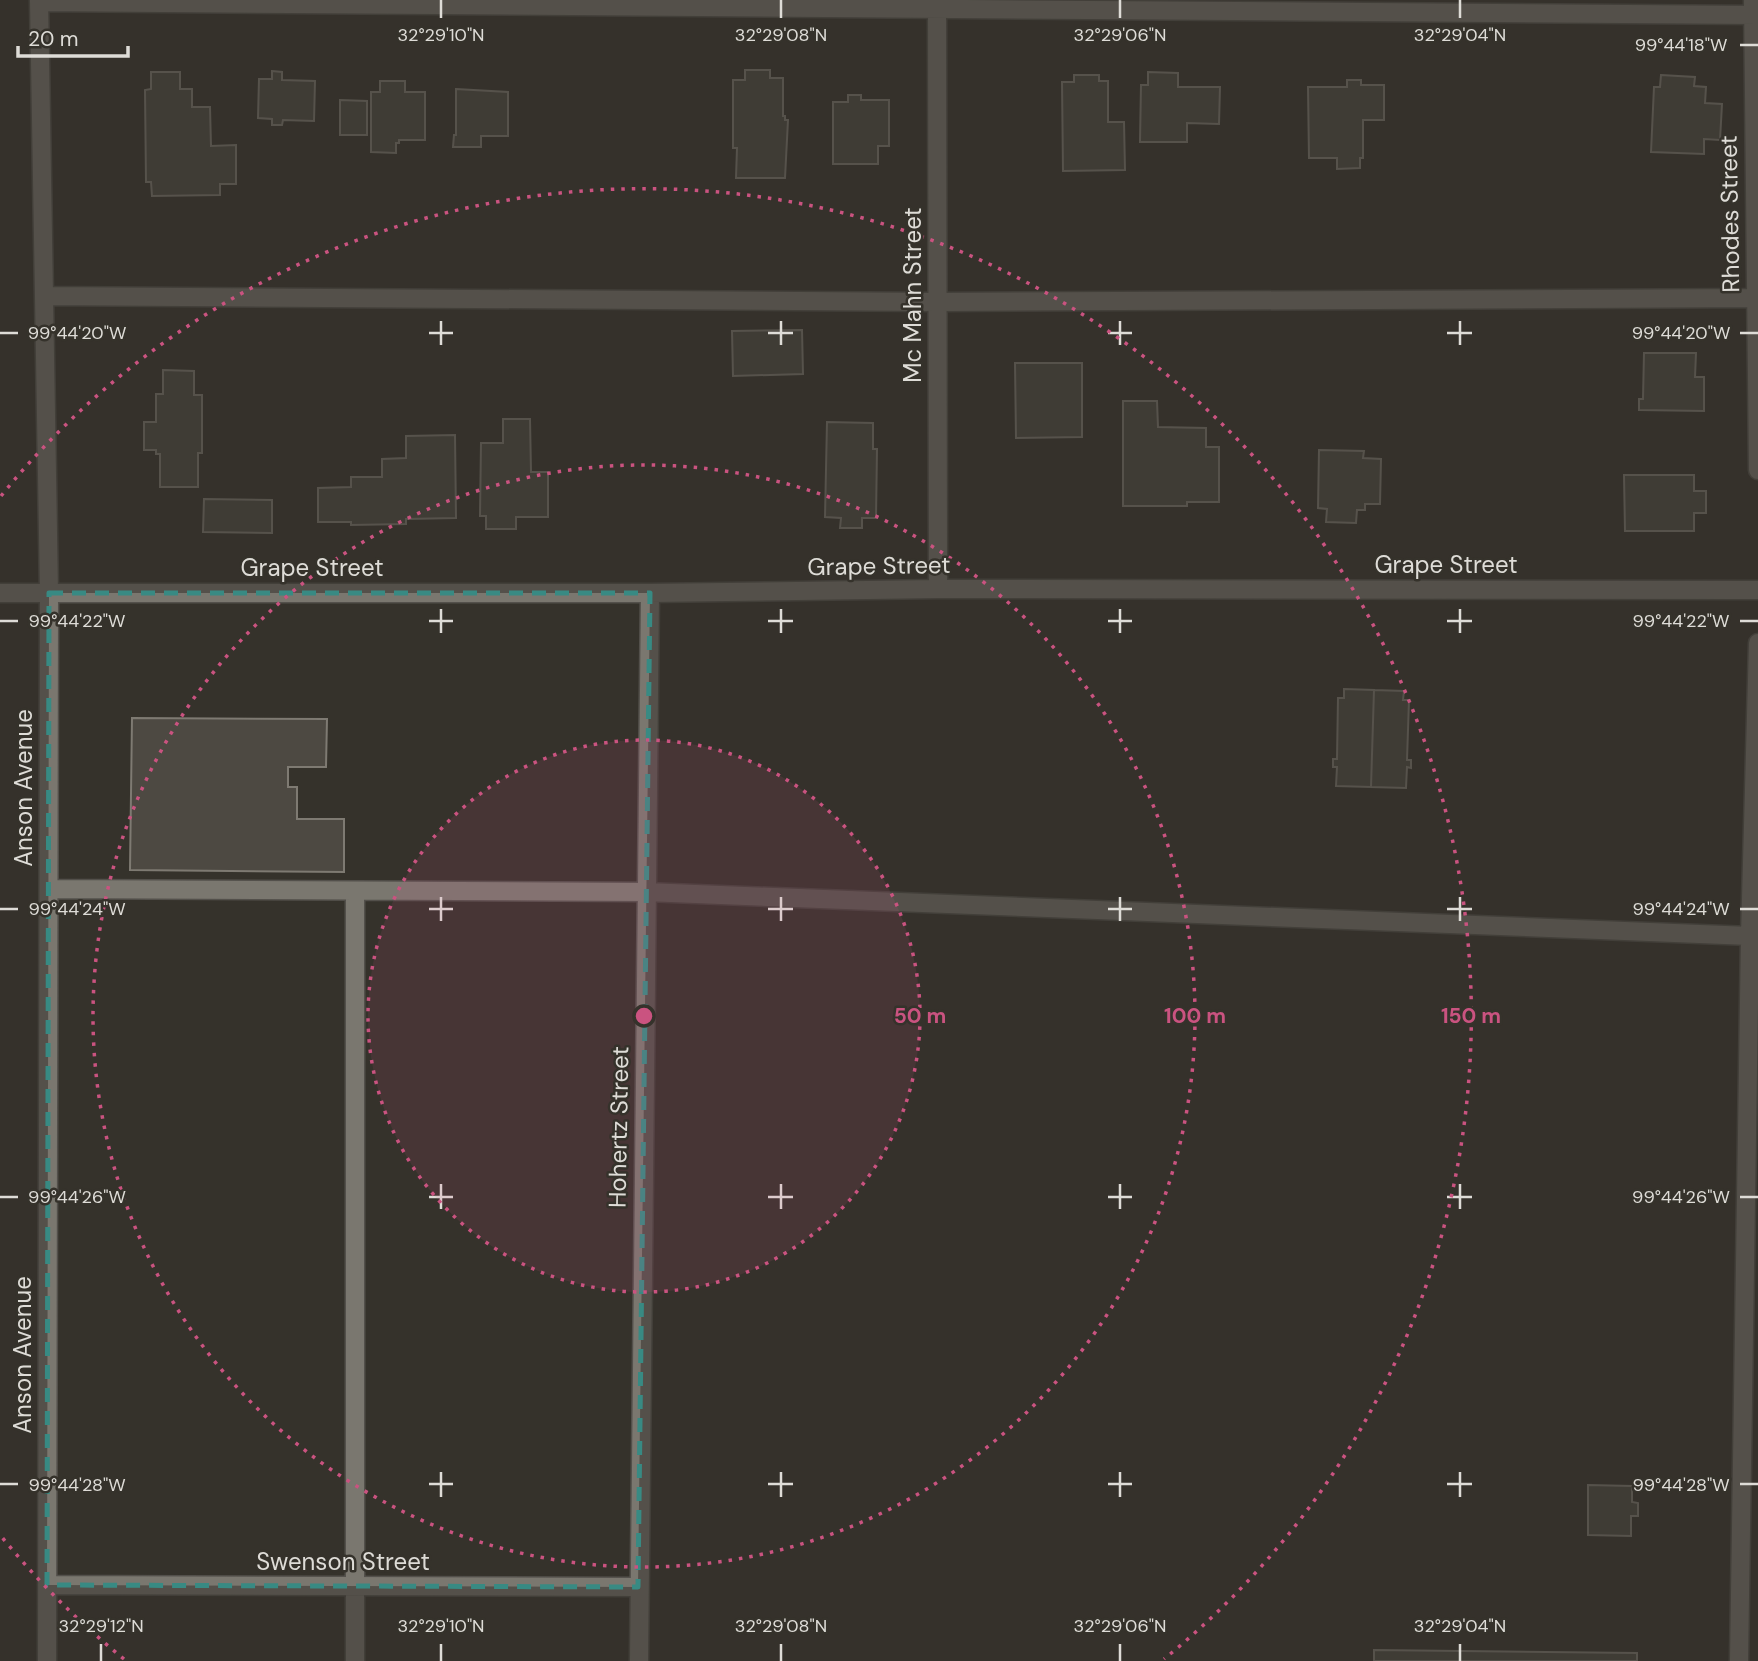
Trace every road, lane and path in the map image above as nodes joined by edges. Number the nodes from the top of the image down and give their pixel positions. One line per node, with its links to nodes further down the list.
1 (39, 1): 2 (street); 4 (street, Anson Avenue)
2 (937, 4): 3 (street); 6 (street, Mc Mahn Street)
3 (1754, 10): 5 (street, Rhodes Street)
4 (44, 296): 6 (street); 11 (street, Anson Avenue)
5 (1757, 298): 6 (street); 7 (street, Rhodes Street)
6 (937, 302): 8 (street, Mc Mahn Street)
7 (1758, 470)
8 (938, 589): 9 (street, Grape Street); 12 (street, Grape Street)
9 (1758, 590)
10 (0, 593): 11 (street, Grape Street)
11 (49, 593): 12 (street, Grape Street); 14 (street, Anson Avenue)
12 (650, 593): 16 (street, Hohertz Street)
13 (1758, 643): 17 (street)
14 (49, 889): 15 (street); 19 (street, Anson Avenue)
15 (355, 891): 16 (street); 20 (street)
16 (646, 892): 17 (street); 21 (street, Hohertz Street)
17 (1750, 936): 18 (street)
18 (1751, 1396): 25 (street)
19 (47, 1586): 20 (street, Swenson Street); 22 (street, Anson Avenue)
20 (355, 1586): 21 (street, Swenson Street); 23 (street)
21 (638, 1587): 24 (street, Hohertz Street)
22 (47, 1661)
23 (355, 1661)
24 (639, 1661)
25 (1739, 1661)

